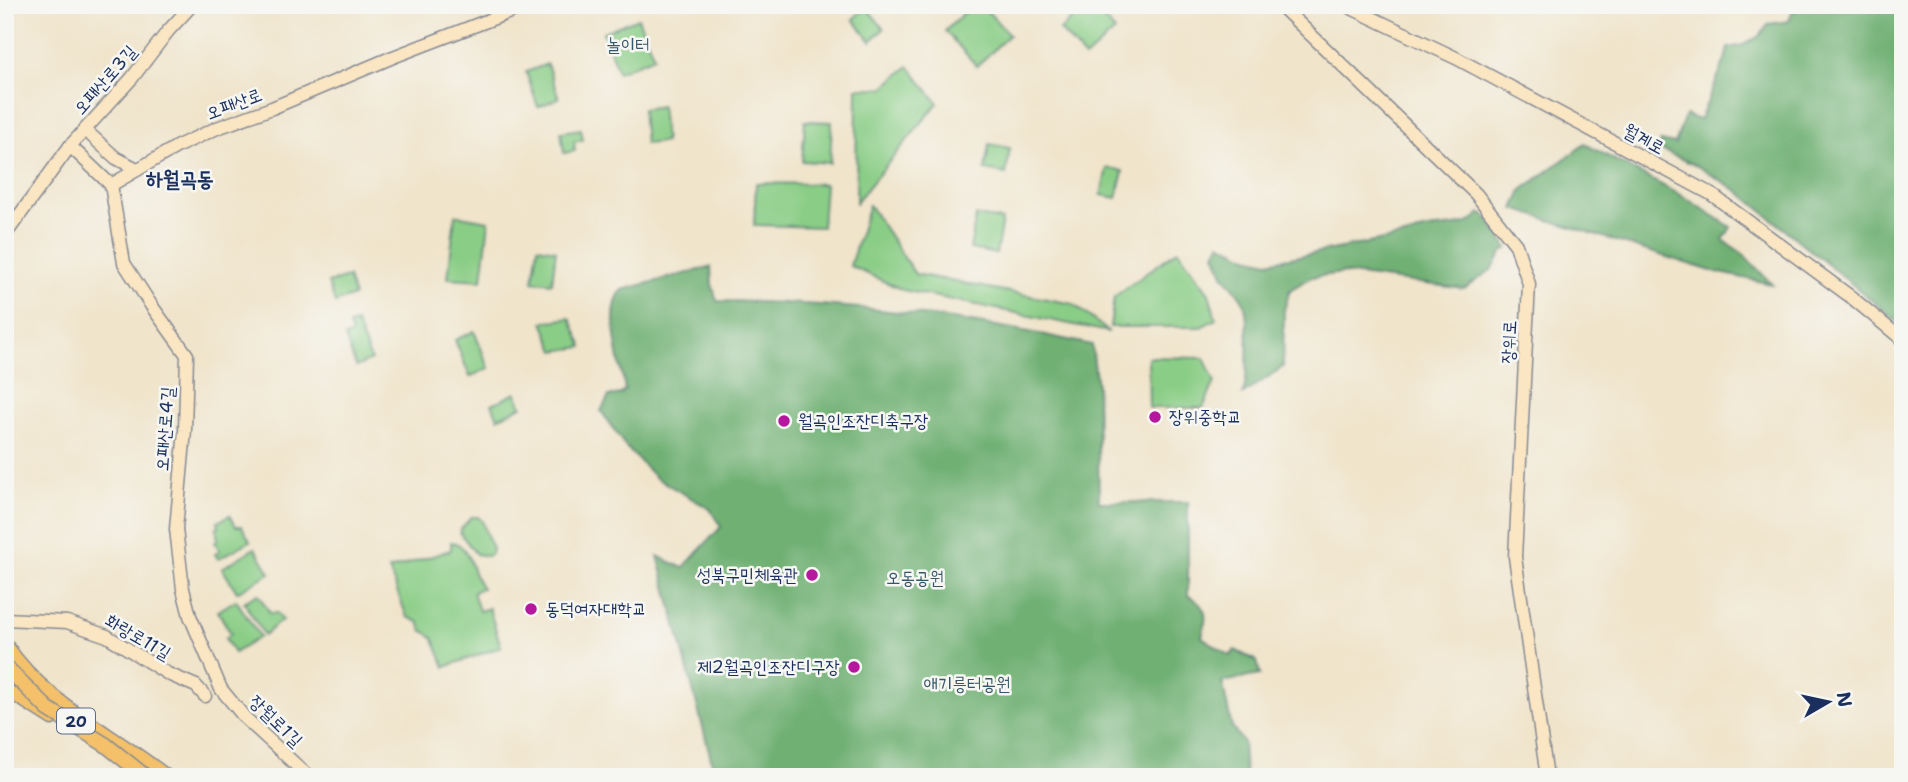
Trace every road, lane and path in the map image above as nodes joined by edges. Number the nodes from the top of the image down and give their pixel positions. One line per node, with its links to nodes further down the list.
1 (192, 5): 5 (street, 오패산로3길)
2 (528, 5): 8 (street, 오패산로)
3 (1280, 5): 26 (street, 장위로)
4 (1345, 5): 11 (street, 월계로)
5 (85, 130): 6 (street, 오패산로3길); 7 (street)
6 (70, 146): 9 (street); 10 (street)
7 (119, 160): 8 (street); 9 (street, 오패산로4길)
8 (137, 169): 9 (street, 오패산로)
9 (112, 181): 18 (street, 오패산로4길)
10 (5, 234)
11 (1903, 340)
12 (5, 619): 20 (street, 화랑로11길)
13 (5, 645): 24 (highway)
14 (5, 658): 19 (main road, 20)
15 (5, 666): 22 (highway, bridge)
16 (5, 675): 19 (main road)
17 (5, 689): 21 (main road, 20)
18 (221, 689): 25 (street, 장월로1길)
19 (31, 691): 21 (main road, 20)
20 (205, 696)
21 (110, 750): 22 (main road, 20)
22 (141, 774): 23 (main road, 20)
23 (154, 777)
24 (166, 777)
25 (309, 777)
26 (1547, 777)

